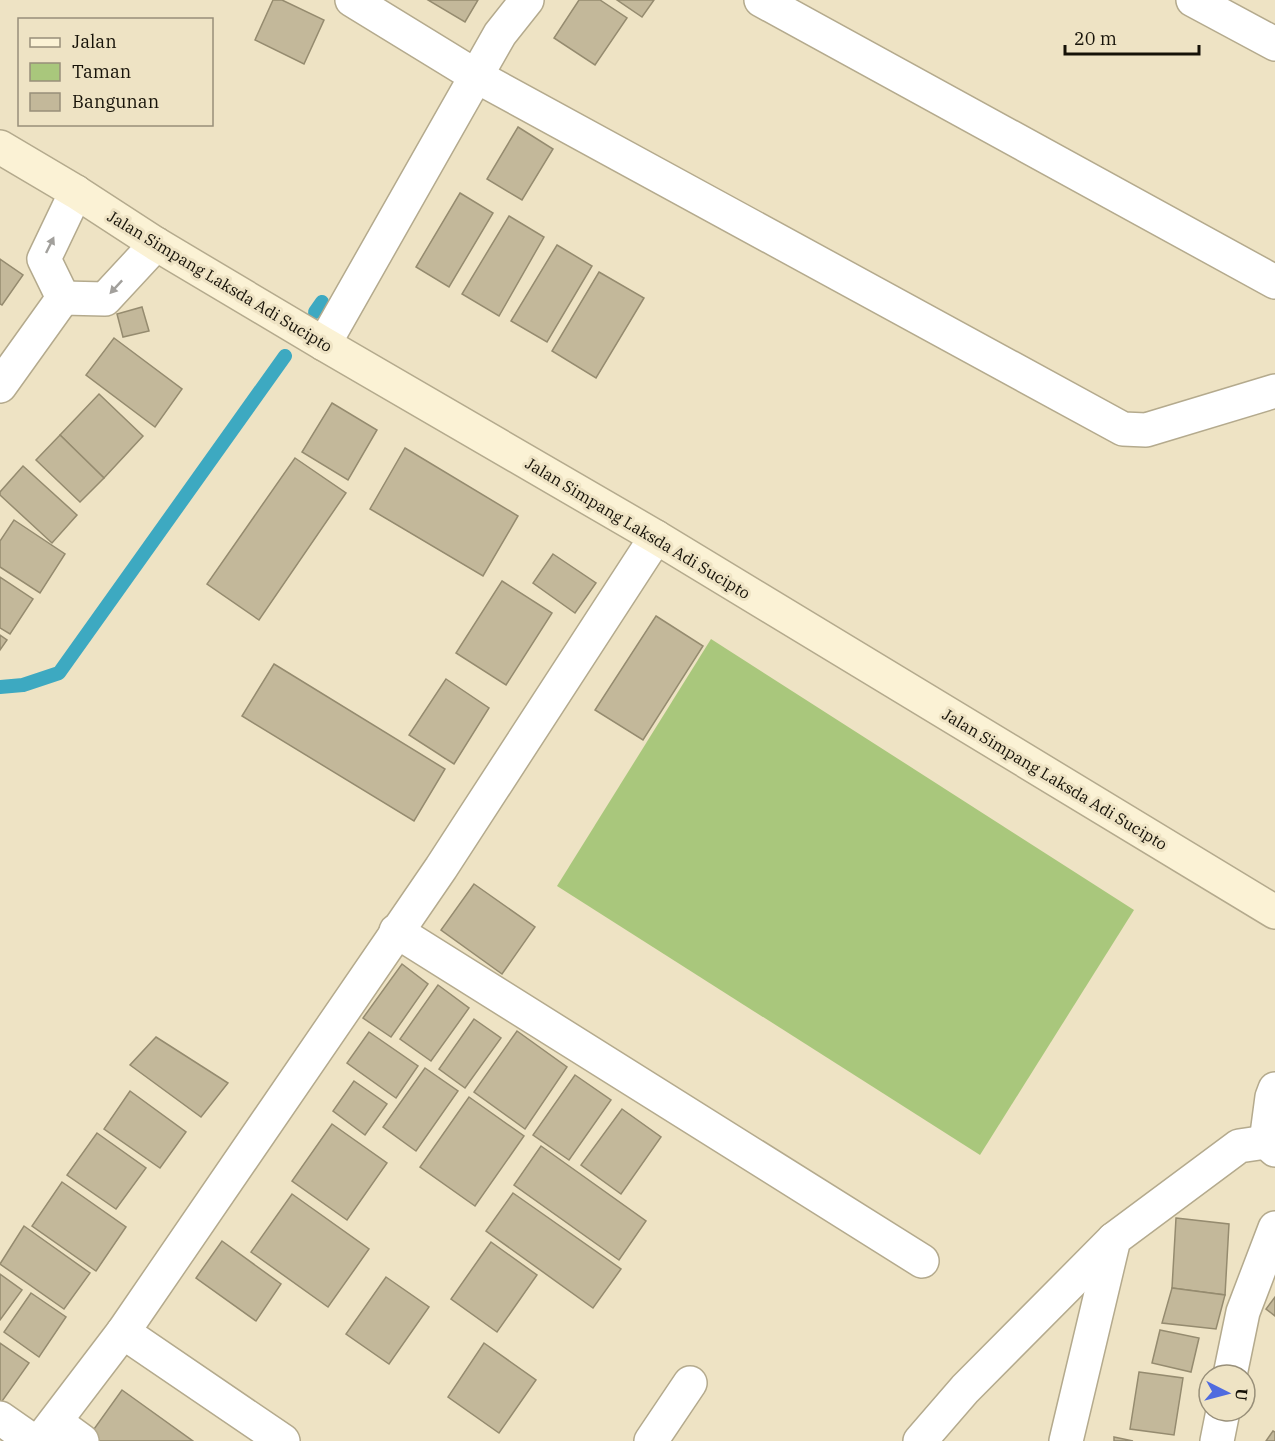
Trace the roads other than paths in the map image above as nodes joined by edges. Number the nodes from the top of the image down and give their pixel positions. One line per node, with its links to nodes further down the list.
1 (352, 0): 6 (street)
2 (526, 0): 6 (street)
3 (761, 0): 10 (street)
4 (1193, 0): 5 (street)
5 (1275, 44)
6 (476, 76): 12 (street); 14 (street)
7 (0, 147): 8 (street, Jalan Simpang Laksda Adi Sucipto)
8 (76, 192): 9 (street, Jalan Simpang Laksda Adi Sucipto); 11 (street, one-way to 8)
9 (156, 244): 11 (street, one-way to 11); 12 (street, Jalan Simpang Laksda Adi Sucipto)
10 (1275, 282)
11 (63, 298): 13 (street)
12 (324, 344): 15 (street, Jalan Simpang Laksda Adi Sucipto)
13 (0, 386)
14 (1275, 391)
15 (656, 537): 16 (street, Jalan Simpang Laksda Adi Sucipto); 17 (street)
16 (1275, 912)
17 (396, 932): 22 (street); 23 (street)
18 (1275, 1089): 19 (street)
19 (1271, 1146): 21 (street)
20 (1275, 1228): 24 (street)
21 (1114, 1239): 31 (street); 32 (street)
22 (922, 1261)
23 (123, 1332): 28 (street); 29 (street)
24 (1233, 1363)
25 (690, 1383): 30 (street)
26 (0, 1418): 28 (street)
27 (1221, 1423): 33 (street)
28 (53, 1436)
29 (283, 1441)
30 (651, 1441)
31 (920, 1441)
32 (1066, 1441)
33 (1217, 1441)

